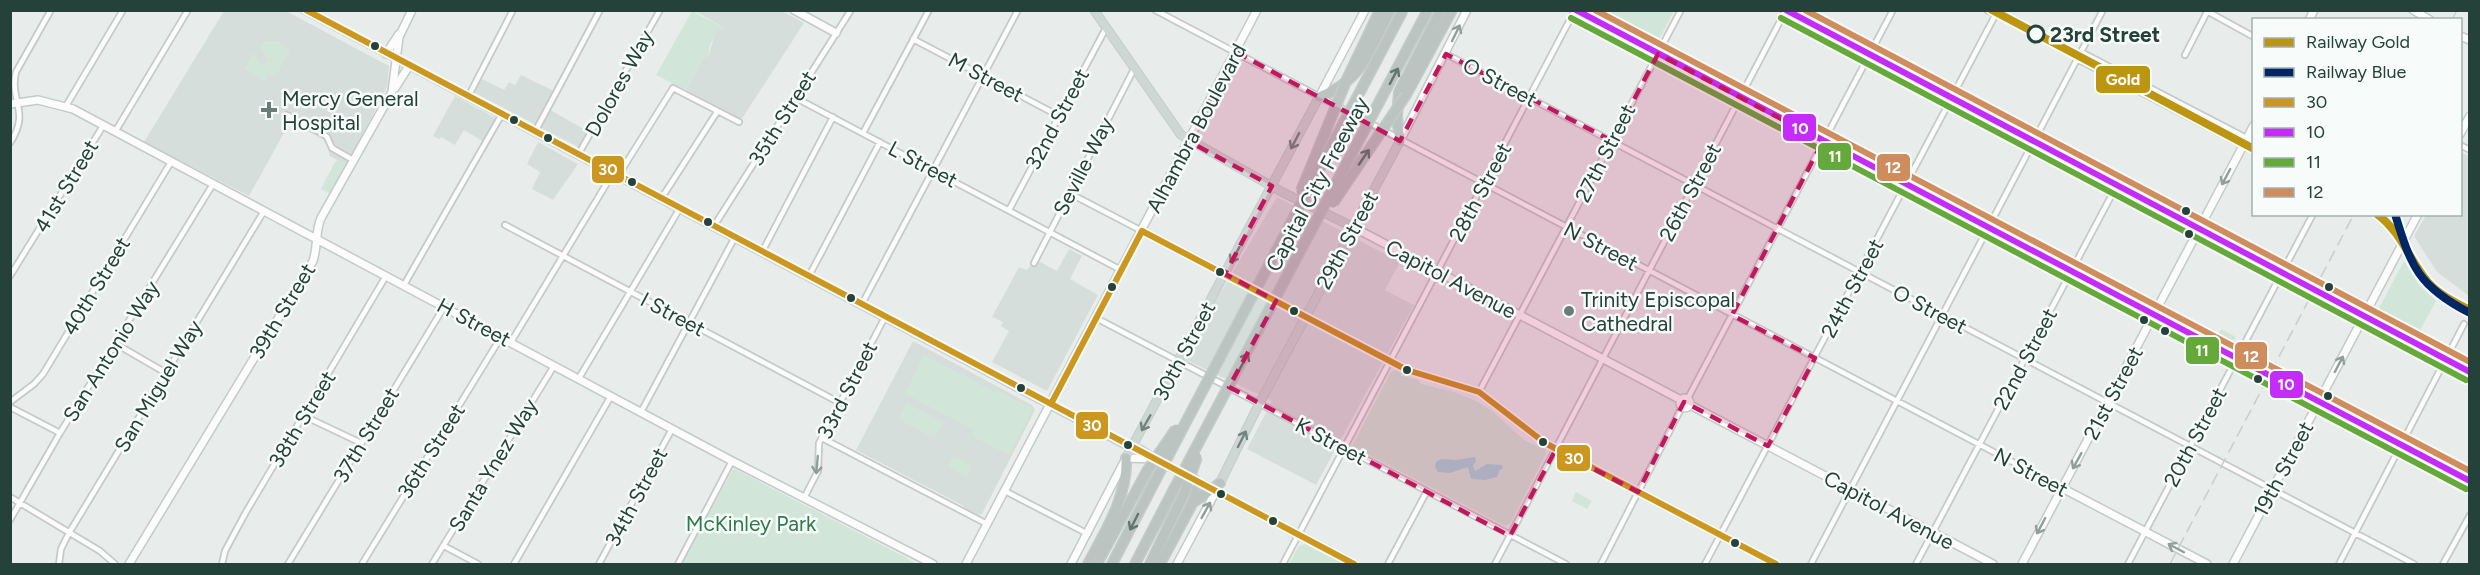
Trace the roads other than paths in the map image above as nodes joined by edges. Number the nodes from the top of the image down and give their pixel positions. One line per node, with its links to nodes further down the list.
1 (51, 10): 57 (street)
2 (123, 10): 59 (street)
3 (188, 10): 70 (street, 41st Street)
4 (305, 10): 40 (main road)
5 (412, 10): 34 (main road, 39th Street)
6 (513, 10): 51 (street)
7 (600, 10): 71 (street)
8 (660, 10): 81 (street, Dolores Way)
9 (794, 10): 35 (main road)
10 (851, 10): 35 (street, 35th Street)
11 (929, 10): 37 (street)
12 (1009, 10): 30 (street)
13 (1094, 10): 33 (main road)
14 (1155, 10): 38 (street, N Street)
15 (1257, 10): 38 (main road, Alhambra Boulevard)
16 (1365, 10): 52 (main road, 30th Street)
17 (1380, 10): 108 (highway, bridge)
18 (1390, 10): 52 (highway)
19 (1403, 10): 108 (highway, Capital City Freeway, bridge)
20 (1428, 10): 111 (highway, Capital City Freeway, one-way to 20, bridge)
21 (1452, 10): 111 (highway, one-way to 21, bridge)
22 (1467, 10): 41 (main road, 29th Street, one-way to 22)
23 (1575, 10): 42 (main road); 53 (street, 28th Street)
24 (1681, 10): 42 (street, 27th Street)
25 (1893, 10): 43 (street)
26 (1987, 10): 32 (street)
27 (2103, 10): 39 (street)
28 (1786, 11): 43 (main road); 55 (street, 26th Street)
29 (2207, 11): 36 (street); 44 (street)
30 (1016, 12): 49 (street)
31 (1440, 12): 74 (highway)
32 (1997, 13): 56 (street, 24th Street)
33 (1106, 28): 48 (main road); 63 (street, 32nd Street)
34 (401, 32): 40 (main road); 46 (main road, 39th Street)
35 (836, 33): 54 (street, 35th Street)
36 (2252, 36)
37 (913, 39): 49 (street, M Street); 72 (street)
38 (1236, 52): 52 (street, N Street); 73 (main road, Alhambra Boulevard)
39 (2081, 52): 45 (street); 80 (street)
40 (386, 54): 46 (main road)
41 (1446, 54): 53 (street, O Street); 74 (main road, 29th Street)
42 (1658, 54): 55 (main road); 75 (street, 27th Street)
43 (1869, 55): 56 (main road); 76 (street)
44 (2185, 55)
45 (2077, 58): 77 (street); 80 (street)
46 (396, 59): 47 (main road); 50 (main road, 39th Street)
47 (409, 66): 50 (main road); 51 (main road)
48 (1134, 69): 73 (main road); 92 (street, Seville Way)
49 (983, 76): 63 (street, M Street); 84 (street)
50 (392, 92): 82 (main road, 39th Street)
51 (468, 97): 61 (main road)
52 (1319, 97): 74 (street, N Street); 91 (main road, 30th Street, one-way to 91)
53 (1530, 97): 75 (street, O Street); 88 (street, 28th Street)
54 (796, 98): 65 (street, L Street); 100 (street, 35th Street)
55 (1740, 98): 76 (main road); 87 (street, 26th Street)
56 (1952, 98): 77 (main road); 89 (street, 24th Street)
57 (19, 103): 58 (main road, H Street); 59 (main road, H Street); 78 (street)
58 (10, 104)
59 (66, 106): 67 (main road, H Street)
60 (717, 112): 66 (street); 85 (street); 93 (street)
61 (502, 114): 71 (main road); 125 (street)
62 (287, 115): 82 (street)
63 (1059, 116): 95 (street, 32nd Street)
64 (2469, 116): 69 (main road)
65 (833, 117): 72 (street, L Street); 112 (street)
66 (739, 123)
67 (103, 126): 70 (main road, H Street); 122 (street, 41st Street)
68 (2252, 128): 80 (main road, 21st Street)
69 (2462, 130)
70 (115, 132): 83 (main road, H Street)
71 (536, 132): 81 (main road)
72 (863, 133): 79 (street, L Street)
73 (1188, 141): 91 (main road, Capitol Avenue); 107 (main road, Alhambra Boulevard)
74 (1400, 141): 88 (street, N Street); 103 (main road, 29th Street)
75 (1612, 141): 87 (street, O Street); 101 (street, 27th Street)
76 (1823, 141): 89 (main road); 102 (street)
77 (2034, 141): 90 (main road); 104 (street)
78 (10, 142)
79 (880, 142): 84 (street, L Street); 124 (street)
80 (2247, 142): 105 (main road, 21st Street, one-way to 105)
81 (578, 155): 85 (main road)
82 (353, 160): 109 (main road, 39th Street)
83 (171, 162): 86 (main road, H Street); 156 (street, 40th Street)
84 (933, 170): 95 (street, L Street); 127 (street)
85 (615, 174): 93 (main road); 113 (street)
86 (213, 184): 96 (main road, H Street); 141 (street, San Antonio Way)
87 (1694, 184): 102 (street, O Street); 116 (street, 26th Street)
88 (1484, 185): 101 (street, N Street); 118 (street, 28th Street)
89 (1906, 185): 104 (main road); 117 (street, 24th Street)
90 (2117, 185): 105 (main road); 119 (street, 22nd Street)
91 (1272, 186): 103 (main road, Capitol Avenue); 121 (main road, 30th Street, one-way to 121)
92 (1069, 193): 106 (street, Seville Way); 107 (street)
93 (662, 199): 94 (main road)
94 (680, 208): 100 (main road); 126 (street)
95 (1009, 210): 106 (street, L Street)
96 (264, 211): 109 (main road, H Street); 151 (street, San Miguel Way)
97 (2312, 216): 120 (street, 20th Street)
98 (2417, 216): 133 (main road, 19th Street)
99 (505, 225): 113 (street, I Street)
100 (714, 226): 110 (main road)
101 (1566, 227): 116 (street, N Street); 132 (street, 27th Street)
102 (1777, 227): 117 (street, O Street); 129 (street)
103 (1355, 228): 118 (main road, Capitol Avenue); 135 (main road, 29th Street)
104 (1989, 228): 119 (main road); 130 (street)
105 (2199, 228): 120 (main road); 131 (main road, 21st Street)
106 (1050, 231): 114 (street, Seville Way); 115 (street, L Street)
107 (1142, 231): 115 (main road, Alhambra Boulevard); 121 (main road)
108 (1285, 232): 163 (highway, Capital City Freeway, bridge)
109 (315, 237): 123 (main road, H Street); 210 (main road, 39th Street)
110 (735, 237): 112 (main road); 137 (street)
111 (1308, 240): 168 (highway, Capital City Freeway, one-way to 111, bridge)
112 (762, 252): 124 (main road)
113 (562, 255): 126 (street, I Street); 140 (street)
114 (1034, 263)
115 (1121, 270): 136 (main road, Alhambra Boulevard)
116 (1649, 271): 129 (street, N Street); 146 (street, 26th Street)
117 (1860, 271): 130 (street, O Street); 142 (street, 24th Street)
118 (1438, 272): 132 (main road, Capitol Avenue); 148 (street, 28th Street)
119 (2071, 272): 131 (main road); 143 (street, 22nd Street)
120 (2282, 272): 133 (main road); 144 (street, 20th Street)
121 (1225, 274): 135 (main road); 147 (main road, 30th Street)
122 (10, 276)
123 (386, 276): 125 (main road, H Street); 166 (street, 38th Street)
124 (809, 276): 127 (main road)
125 (404, 285): 128 (main road, H Street)
126 (629, 291): 137 (street, I Street); 152 (street)
127 (862, 304): 134 (main road)
128 (444, 306): 139 (main road, H Street); 171 (street, 37th Street)
129 (1732, 315): 142 (street, N Street); 160 (street)
130 (1942, 315): 143 (street, O Street); 155 (street)
131 (2153, 315): 144 (main road); 157 (main road, 21st Street)
132 (1520, 316): 146 (main road, Capitol Avenue); 153 (street, 27th Street)
133 (2364, 316): 145 (main road); 158 (main road, 19th Street, one-way to 133)
134 (885, 317): 159 (street, 33rd Street); 161 (main road)
135 (1306, 317): 148 (main road); 162 (main road, 29th Street)
136 (1096, 318): 147 (street, K Street); 161 (main road, Alhambra Boulevard)
137 (690, 324): 159 (street, I Street); 165 (street)
138 (2464, 324): 145 (street)
139 (501, 337): 140 (main road, H Street); 213 (street, 36th Street)
140 (511, 342): 149 (main road, H Street)
141 (116, 344): 151 (street); 169 (street, San Antonio Way)
142 (1815, 358): 155 (street, N Street); 174 (street, 24th Street)
143 (2025, 358): 157 (street, O Street); 172 (street, 22nd Street)
144 (2236, 359): 158 (main road); 173 (street, 20th Street)
145 (2446, 359): 150 (main road); 175 (street)
146 (1603, 360): 160 (main road, Capitol Avenue); 178 (street, 26th Street)
147 (1179, 361): 162 (street, K Street); 176 (main road, 30th Street, one-way to 176)
148 (1390, 362): 153 (main road); 177 (street, 28th Street)
149 (554, 366): 152 (main road, H Street); 206 (street, Santa Ynez Way)
150 (2469, 372)
151 (166, 373): 199 (street, San Miguel Way)
152 (579, 378): 154 (main road, H Street)
153 (1479, 392): 178 (main road)
154 (612, 396): 165 (main road, H Street); 216 (street)
155 (1897, 401): 172 (street, N Street); 187 (street)
156 (10, 402)
157 (2109, 402): 173 (street, O Street); 185 (main road, 21st Street, one-way to 185)
158 (2319, 402): 175 (main road); 186 (main road, 19th Street)
159 (840, 403): 170 (street, 33rd Street)
160 (1685, 403): 174 (main road, Capitol Avenue); 190 (street)
161 (1051, 404): 176 (main road); 188 (main road, Alhambra Boulevard)
162 (1259, 404): 177 (street, K Street); 184 (main road, 29th Street, one-way to 162)
163 (1193, 405): 224 (highway, bridge); 225 (highway, Capital City Freeway, one-way to 225, bridge)
164 (10, 408): 169 (street)
165 (641, 412): 167 (main road, H Street)
166 (304, 416): 171 (street); 211 (street, 38th Street)
167 (672, 429): 181 (main road, H Street); 217 (street, 34th Street)
168 (1206, 431): 226 (highway, Capital City Freeway, bridge); 227 (highway, bridge)
169 (60, 433): 193 (street, San Antonio Way)
170 (822, 438): 192 (street, 33rd Street, one-way to 192); 197 (street)
171 (361, 443): 212 (street, 37th Street)
172 (1979, 445): 185 (street, N Street); 200 (street, 22nd Street)
173 (2191, 445): 186 (street, O Street); 198 (street, 20th Street)
174 (1768, 446): 187 (main road, Capitol Avenue); 203 (street, 24th Street)
175 (2401, 446): 183 (main road); 202 (street)
176 (1132, 448): 179 (main road, 30th Street); 180 (main road)
177 (1344, 448): 189 (street, K Street); 204 (street, 28th Street)
178 (1556, 449): 190 (main road); 205 (street, 26th Street)
179 (1126, 458): 180 (main road); 201 (main road, 30th Street); 223 (highway)
180 (1155, 459): 182 (main road)
181 (732, 461): 192 (main road, H Street); 218 (street)
182 (1195, 480): 184 (main road); 194 (highway)
183 (2469, 481)
184 (1215, 487): 194 (highway); 204 (main road); 229 (main road, 29th Street, one-way to 184)
185 (2062, 488): 198 (main road, N Street); 241 (main road, 21st Street, one-way to 241)
186 (2273, 489): 202 (street, O Street); 244 (main road, 19th Street)
187 (1851, 490): 200 (main road, Capitol Avenue); 238 (street)
188 (1005, 491): 197 (main road, Alhambra Boulevard); 201 (street)
189 (1426, 491): 205 (street, K Street); 232 (street)
190 (1638, 492): 203 (main road); 235 (street)
191 (10, 497): 193 (street)
192 (804, 498): 207 (main road, H Street)
193 (22, 503): 196 (street, San Antonio Way); 199 (street)
194 (1192, 504): 228 (highway)
195 (2469, 515): 247 (street)
196 (10, 520)
197 (987, 524): 221 (main road, Alhambra Boulevard)
198 (2145, 532): 242 (street, 20th Street); 243 (main road, N Street, one-way to 198)
199 (69, 533): 208 (street, San Miguel Way); 209 (street)
200 (1932, 533): 239 (street, 22nd Street); 240 (main road, Capitol Avenue)
201 (1088, 534): 222 (main road, 30th Street)
202 (2355, 534): 245 (street); 246 (street, O Street)
203 (1720, 535): 236 (street, 24th Street); 237 (main road)
204 (1299, 536): 230 (street, 28th Street); 231 (main road)
205 (1510, 536): 233 (street, 26th Street); 234 (street, K Street)
206 (444, 546): 214 (street, Santa Ynez Way); 215 (street)
207 (906, 552): 219 (main road); 220 (main road, H Street)
208 (59, 564)
209 (115, 564)
210 (129, 564)
211 (222, 564)
212 (288, 564)
213 (362, 564)
214 (432, 564)
215 (478, 564)
216 (514, 564)
217 (600, 564)
218 (678, 564)
219 (921, 564)
220 (933, 564)
221 (966, 564)
222 (1071, 564)
223 (1088, 564)
224 (1097, 564)
225 (1112, 564)
226 (1135, 564)
227 (1150, 564)
228 (1160, 564)
229 (1177, 564)
230 (1283, 564)
231 (1354, 564)
232 (1388, 564)
233 (1495, 564)
234 (1566, 564)
235 (1601, 564)
236 (1705, 564)
237 (1776, 564)
238 (1811, 564)
239 (1916, 564)
240 (1993, 564)
241 (2022, 564)
242 (2128, 564)
243 (2207, 564)
244 (2233, 564)
245 (2339, 564)
246 (2414, 564)
247 (2443, 564)

